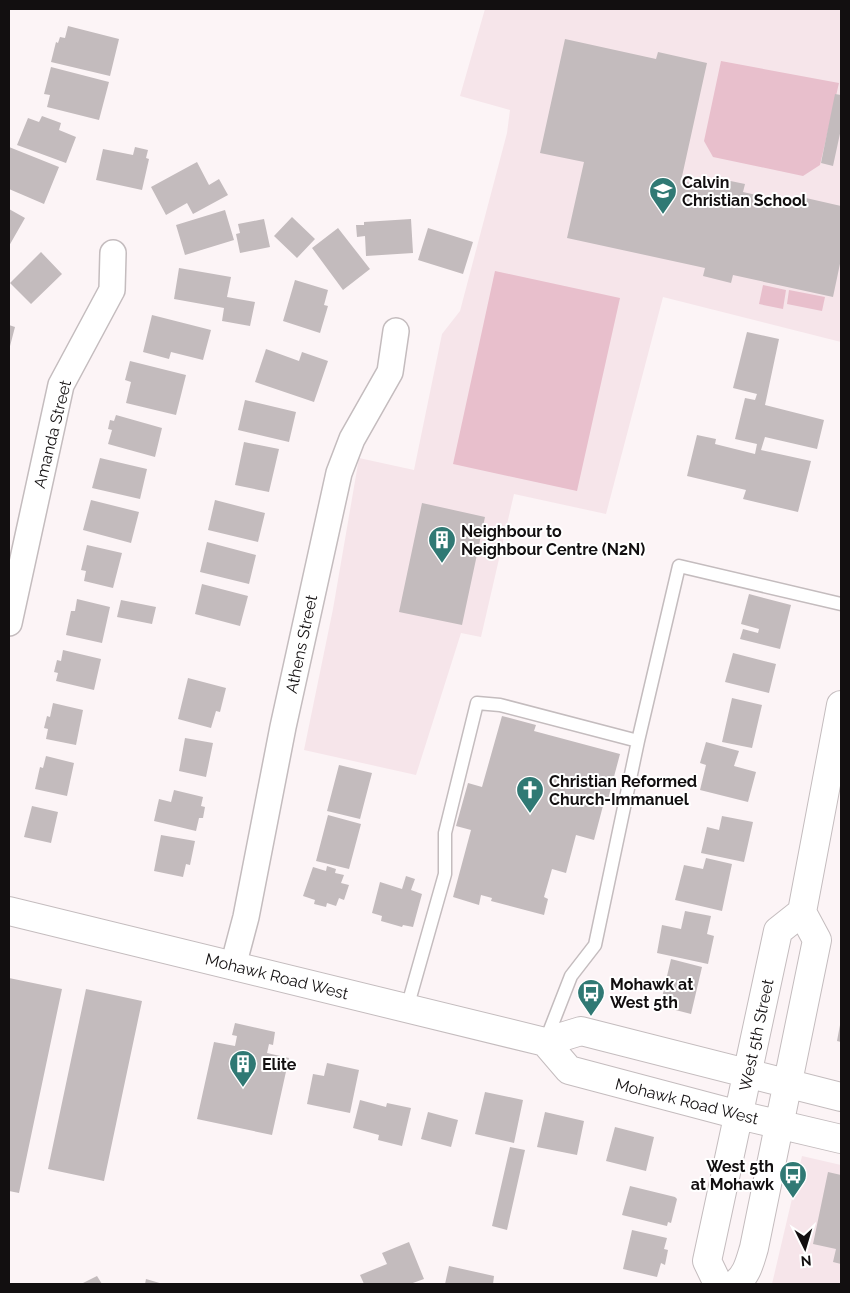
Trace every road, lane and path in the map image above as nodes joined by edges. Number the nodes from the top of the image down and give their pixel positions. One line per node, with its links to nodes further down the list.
1 (113, 253): 4 (street, Amanda Street)
2 (396, 332): 9 (street, Athens Street)
3 (841, 604): 6 (lane)
4 (9, 623)
5 (841, 705): 8 (main road)
6 (638, 741): 10 (lane); 11 (lane)
7 (9, 911): 9 (main road, Mohawk Road West)
8 (802, 912): 12 (main road, West 5th Street); 13 (main road)
9 (233, 966): 10 (main road, Mohawk Road West)
10 (407, 1008): 11 (main road, Mohawk Road West)
11 (545, 1042): 12 (main road); 15 (main road, Mohawk Road West)
12 (748, 1074): 13 (main road); 15 (main road, West 5th Street)
13 (789, 1084): 14 (main road); 16 (main road)
14 (841, 1097)
15 (739, 1114): 16 (main road, Mohawk Road West); 18 (main road, West 5th Street)
16 (780, 1124): 17 (main road, Mohawk Road West); 19 (main road)
17 (841, 1139)
18 (718, 1284)
19 (736, 1284)

